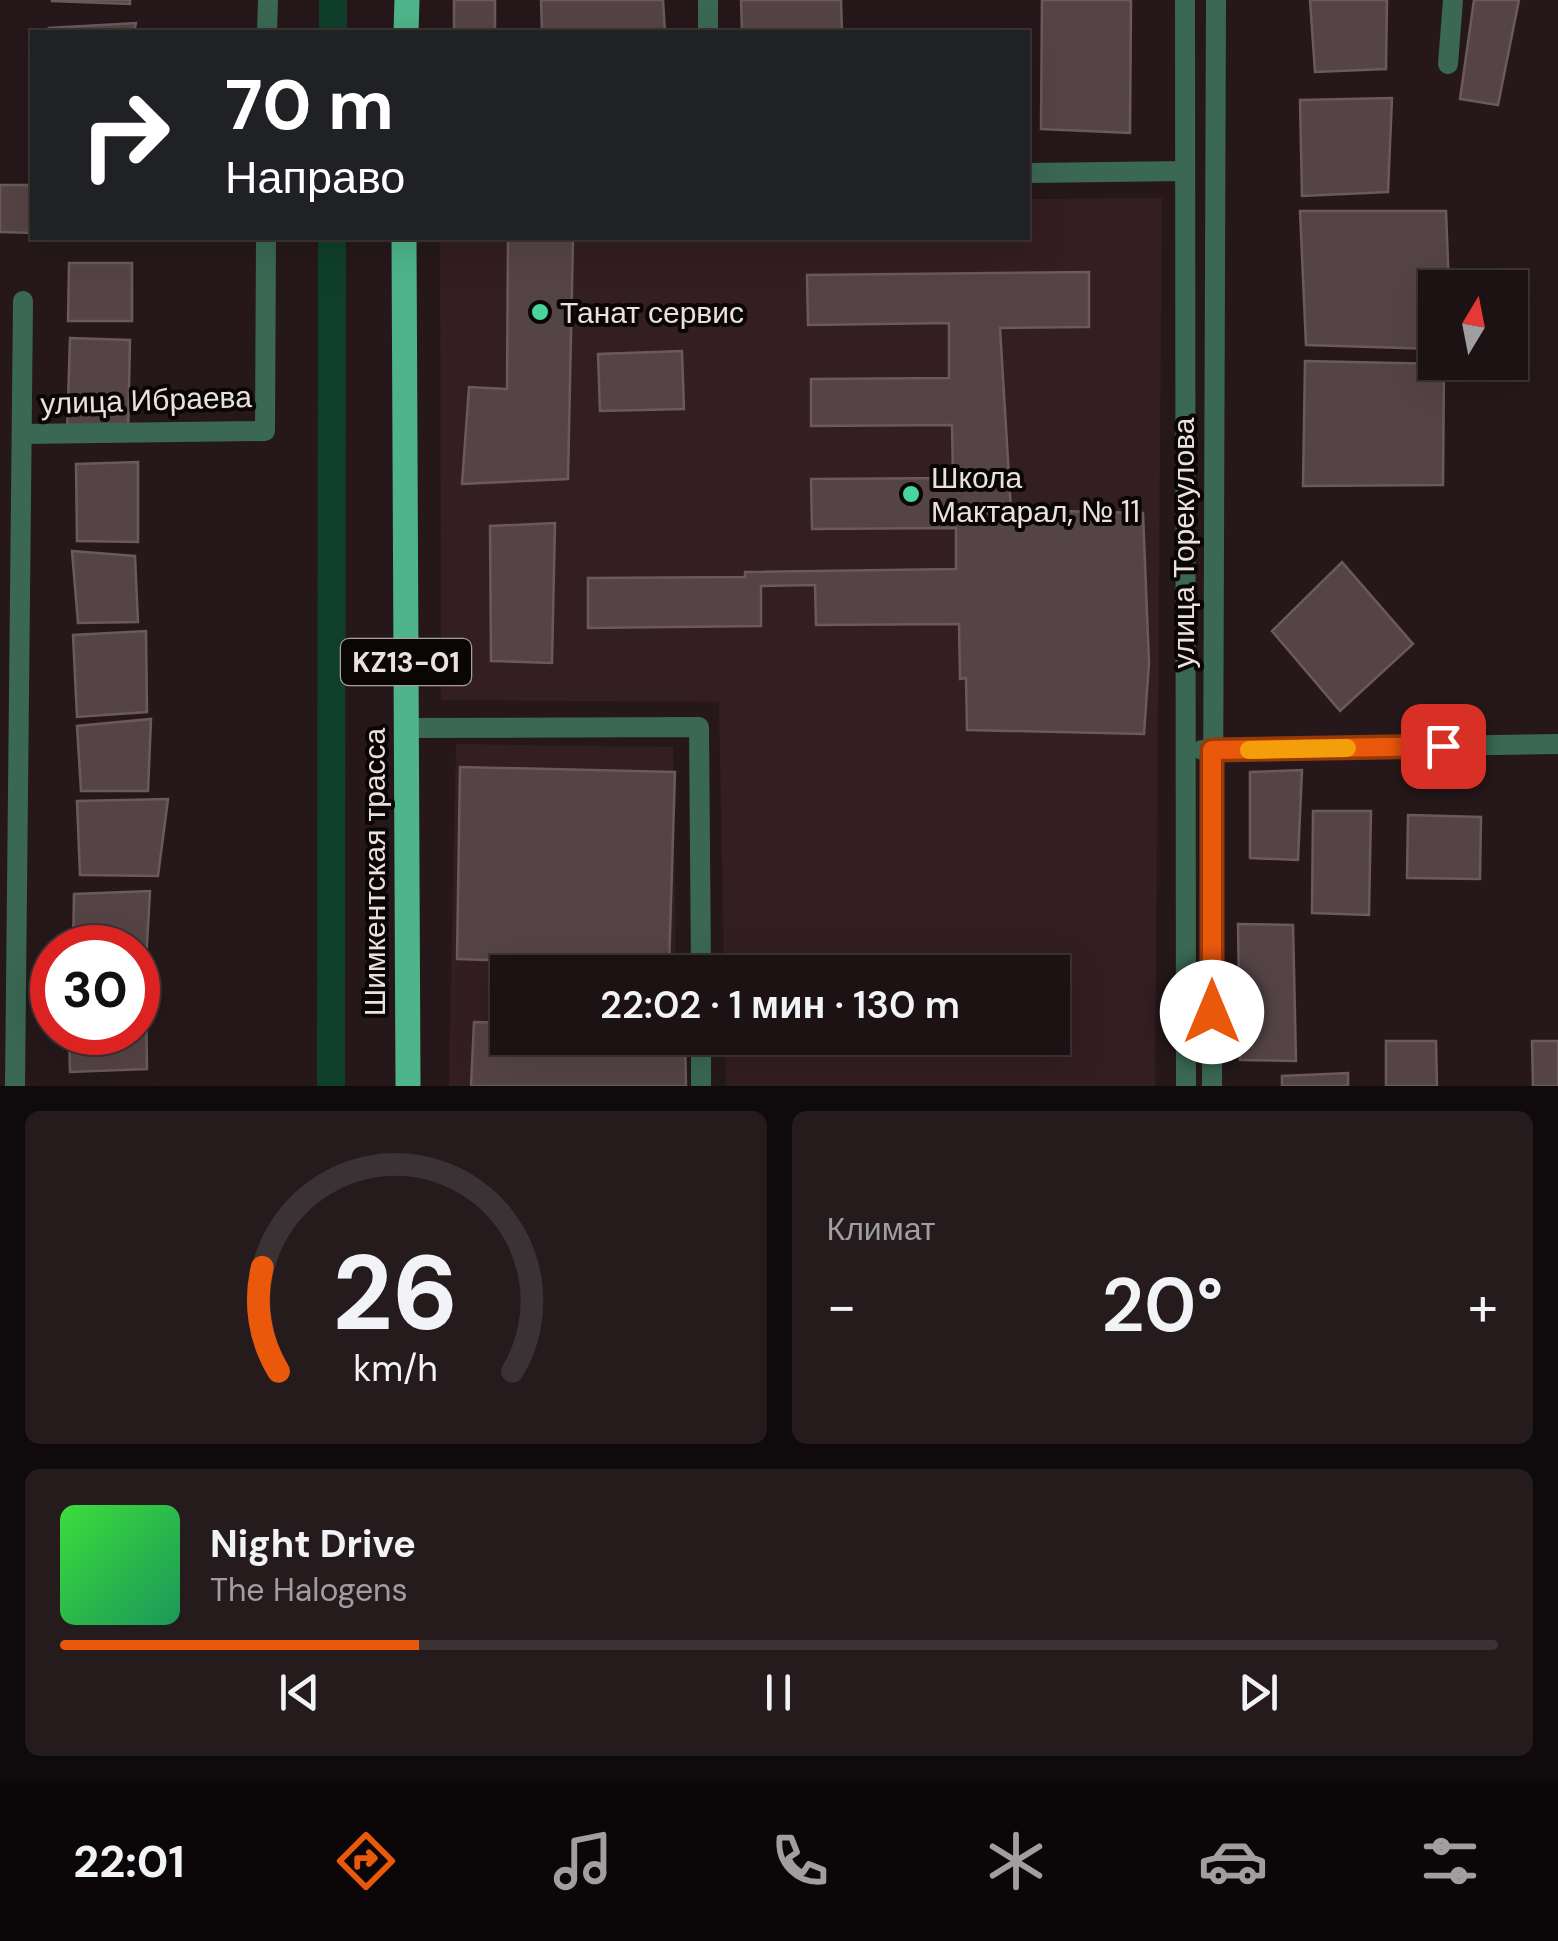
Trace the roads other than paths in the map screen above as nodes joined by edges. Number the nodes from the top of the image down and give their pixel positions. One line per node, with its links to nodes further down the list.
1 (268, 0): 7 (street)
2 (407, 0): 8 (main road)
3 (708, 0): 9 (street)
4 (1185, 0): 11 (street, улица Торекулова)
5 (1216, 0): 20 (street, улица Торекулова)
6 (1453, 0): 10 (street)
7 (267, 30)
8 (406, 30)
9 (708, 30)
10 (1448, 64)
11 (1185, 171): 12 (street); 19 (street, улица Торекулова)
12 (1030, 173)
13 (266, 240): 16 (street, улица Ибраева)
14 (404, 240): 17 (main road, Шимкентская трасса / KZ13-01)
15 (23, 301): 16 (street, улица Ибраева)
16 (22, 434): 23 (street, улица Ибраева)
17 (406, 728): 21 (street); 24 (main road, Шимкентская трасса / KZ13-01)
18 (1558, 744): 20 (street)
19 (1185, 750): 20 (street); 26 (street, улица Торекулова)
20 (1212, 750): 27 (street, улица Торекулова)
21 (700, 955)
22 (701, 1055): 25 (street)
23 (16, 1086)
24 (408, 1086)
25 (702, 1086)
26 (1186, 1086)
27 (1212, 1086)

